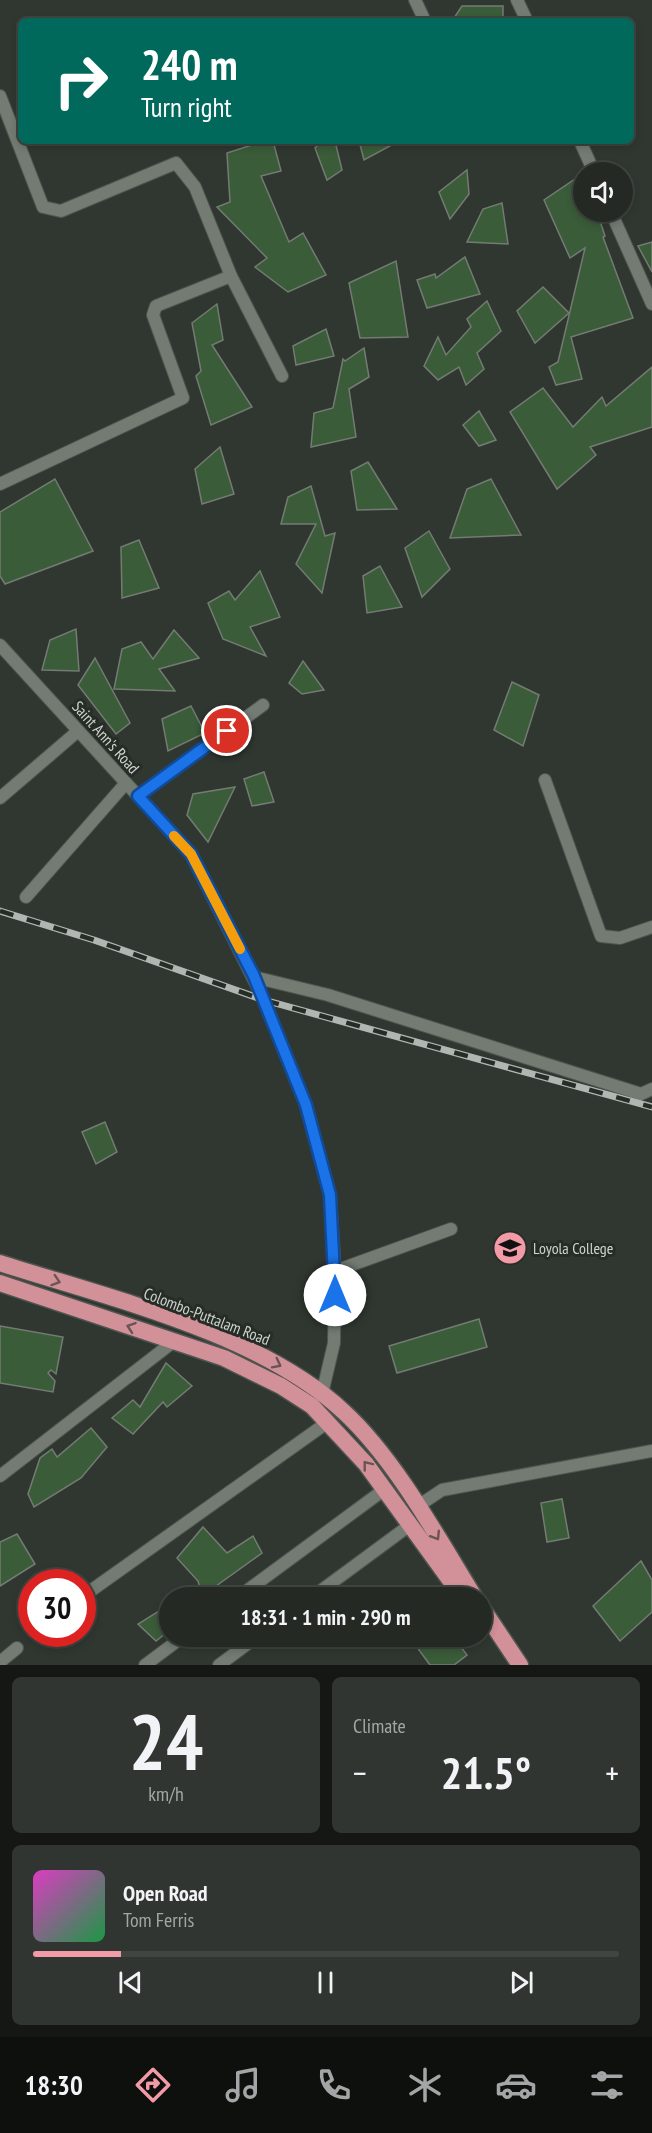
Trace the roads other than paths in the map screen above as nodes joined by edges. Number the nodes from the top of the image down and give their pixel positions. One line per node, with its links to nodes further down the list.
1 (415, 0): 3 (street)
2 (517, 0): 4 (street)
3 (424, 18)
4 (525, 18)
5 (0, 96): 6 (street)
6 (18, 142)
7 (19, 144): 11 (street)
8 (581, 144): 9 (street)
9 (589, 162)
10 (615, 222): 12 (street)
11 (231, 276): 13 (street); 14 (street)
12 (652, 304)
13 (282, 376)
14 (0, 484)
15 (0, 645): 17 (street, Saint Ann's Road)
16 (263, 705): 20 (street)
17 (78, 731): 19 (street, Saint Ann's Road); 21 (street)
18 (545, 780): 23 (street)
19 (126, 783): 20 (street, Saint Ann's Road); 22 (street)
20 (138, 796): 24 (street, Saint Ann's Road)
21 (0, 798)
22 (27, 897)
23 (652, 927)
24 (254, 976): 25 (street); 28 (street, Saint Ann's Road)
25 (652, 1089)
26 (451, 1229): 28 (street)
27 (0, 1263): 31 (highway, Colombo-Puttalam Road, one-way to 31)
28 (335, 1271): 31 (street, Saint Ann's Road)
29 (0, 1283): 30 (highway, Colombo-Puttalam Road, one-way to 29)
30 (173, 1342): 32 (highway, Colombo-Puttalam Road); 34 (street)
31 (322, 1394): 32 (highway); 36 (highway, Colombo-Puttalam Road)
32 (322, 1416): 35 (highway, Colombo-Puttalam Road, one-way to 32); 38 (street)
33 (652, 1451): 36 (street)
34 (0, 1476)
35 (385, 1489): 37 (highway, Colombo-Puttalam Road); 39 (street)
36 (418, 1506): 42 (highway, Colombo-Puttalam Road, one-way to 42)
37 (410, 1525): 40 (street); 41 (highway, Colombo-Puttalam Road)
38 (96, 1586)
39 (252, 1587)
40 (326, 1587)
41 (455, 1587)
42 (468, 1587)
43 (492, 1623): 52 (highway)
44 (492, 1640): 51 (highway)
45 (169, 1647): 49 (street)
46 (243, 1647): 50 (street)
47 (17, 1648): 48 (street)
48 (0, 1662)
49 (145, 1665)
50 (219, 1665)
51 (508, 1665)
52 (520, 1665)

